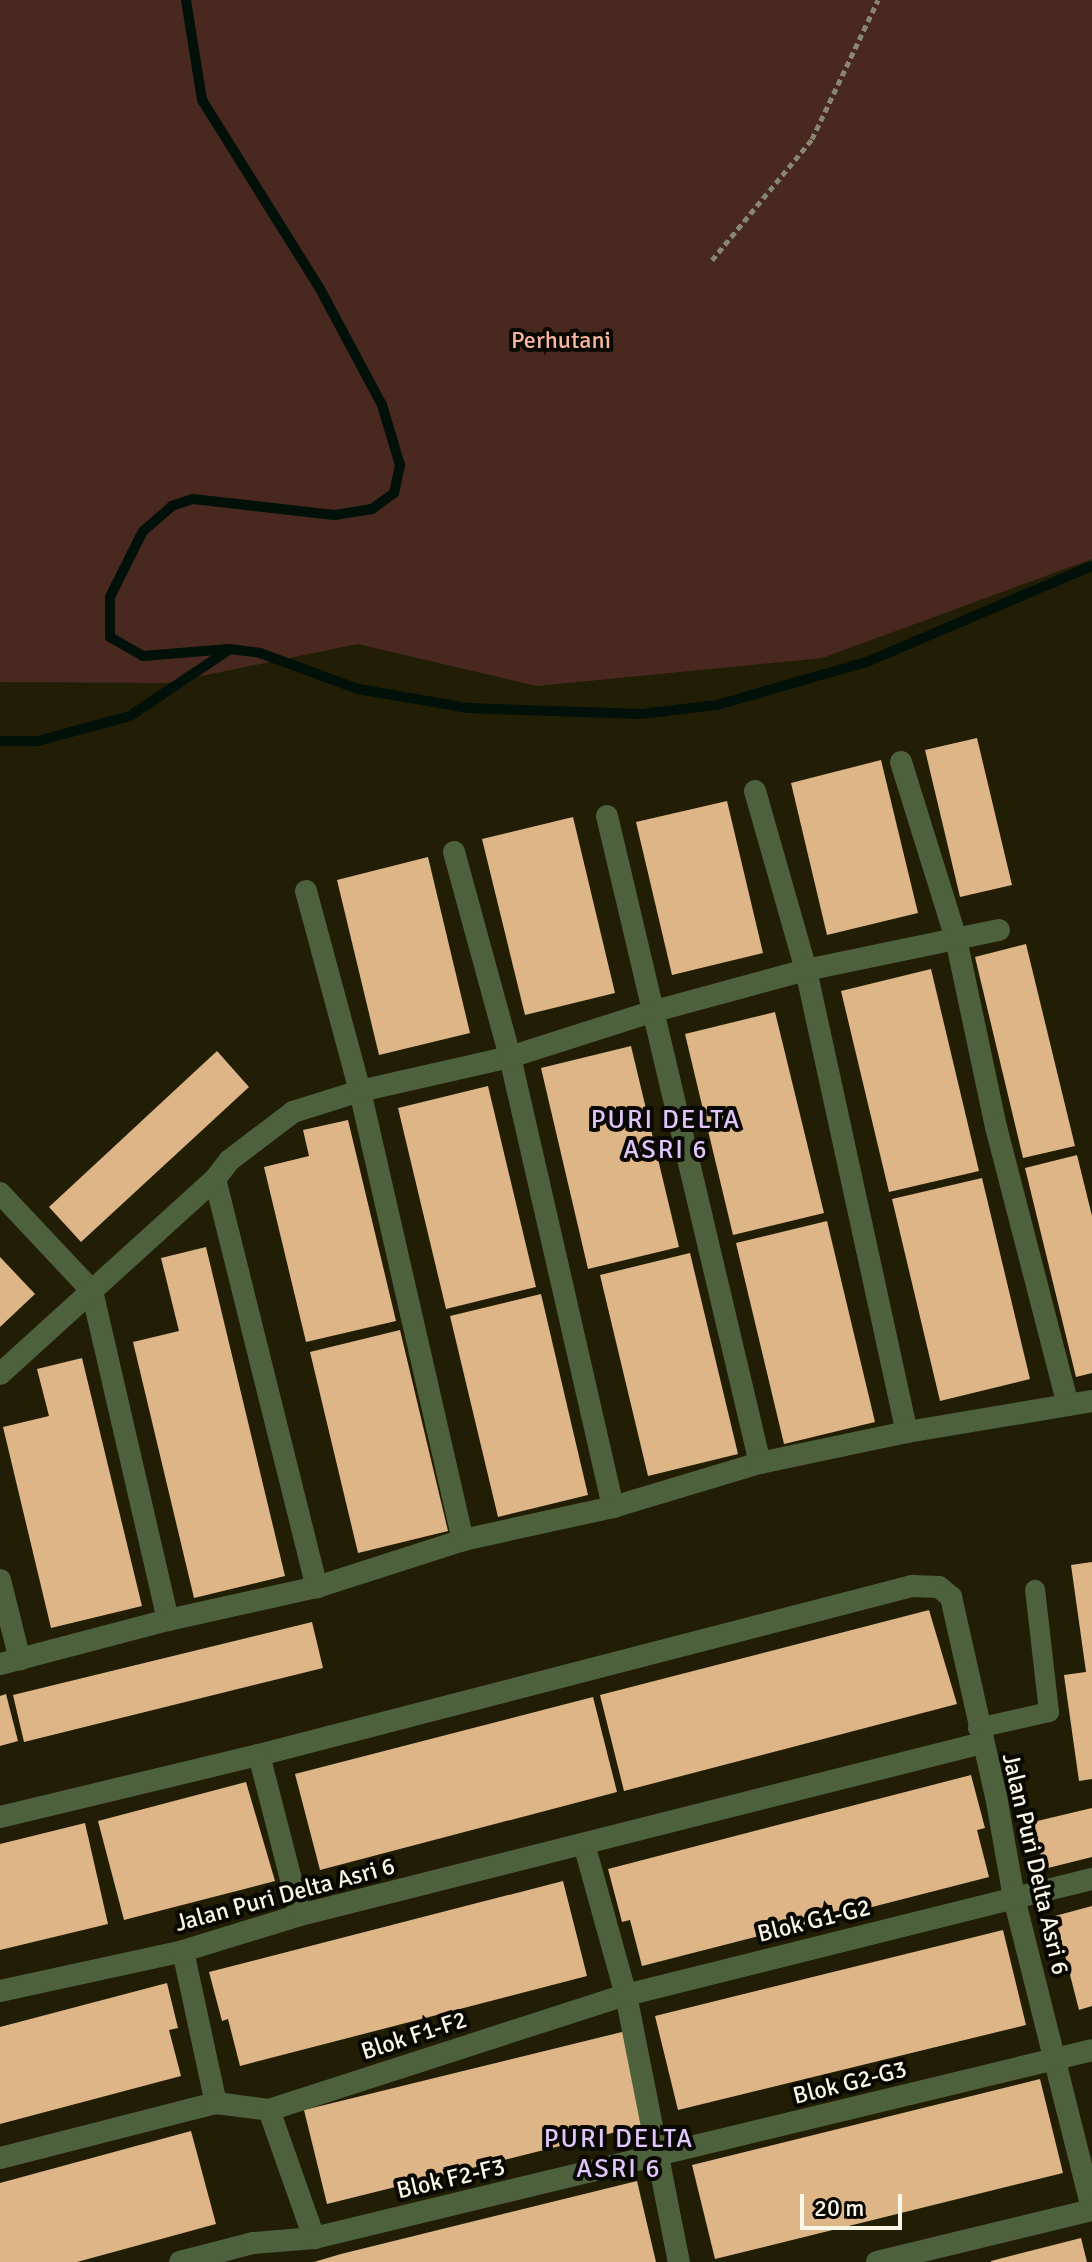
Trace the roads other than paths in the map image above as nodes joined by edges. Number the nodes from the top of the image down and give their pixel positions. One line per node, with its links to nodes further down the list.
1 (901, 762): 7 (street)
2 (755, 791): 8 (street)
3 (607, 816): 9 (street)
4 (454, 852): 10 (street)
5 (306, 891): 11 (street)
6 (999, 930): 7 (street)
7 (956, 939): 8 (street); 17 (street)
8 (806, 970): 9 (street); 18 (street)
9 (651, 1012): 10 (street); 19 (street)
10 (510, 1057): 11 (street); 20 (street)
11 (360, 1091): 12 (street); 21 (street)
12 (215, 1179): 14 (street); 23 (street)
13 (0, 1193): 14 (street)
14 (92, 1291): 15 (street); 25 (street)
15 (0, 1374)
16 (1092, 1401): 17 (street)
17 (1068, 1405): 18 (street)
18 (907, 1432): 19 (street)
19 (760, 1463): 20 (street)
20 (613, 1507): 21 (street)
21 (463, 1540): 23 (street)
22 (0, 1580): 26 (street)
23 (317, 1587): 25 (street)
24 (1035, 1590): 27 (lane)
25 (168, 1620): 26 (street)
26 (10, 1662)
27 (980, 1736): 28 (street); 30 (street, Jalan Puri Delta Asri 6); 32 (street, Jalan Puri Delta Asri 6)
28 (259, 1755): 29 (street); 33 (street)
29 (0, 1817)
30 (584, 1844): 33 (street, Jalan Puri Delta Asri 6); 36 (street)
31 (1092, 1879): 32 (street, Blok G1-G2)
32 (1014, 1898): 36 (street, Blok G1-G2); 38 (street, Jalan Puri Delta Asri 6)
33 (300, 1915): 34 (street, Jalan Puri Delta Asri 6)
34 (183, 1951): 35 (street, Jalan Puri Delta Asri 6); 39 (street)
35 (0, 1991)
36 (626, 1995): 40 (street, Blok F1-F2); 41 (street)
37 (1092, 2050): 38 (street, Blok G2-G3)
38 (1054, 2059): 41 (street, Blok G2-G3); 43 (street, Jalan Puri Delta Asri 6)
39 (216, 2103): 40 (street, Blok F1-F2); 42 (street)
40 (269, 2110): 44 (street)
41 (659, 2157): 44 (street, Blok F2-F3); 47 (street)
42 (0, 2158)
43 (1092, 2209): 48 (street)
44 (314, 2238): 45 (street, Blok F2-F3)
45 (256, 2252): 46 (street, Blok F2-F3)
46 (180, 2262)
47 (679, 2262)
48 (877, 2262)

